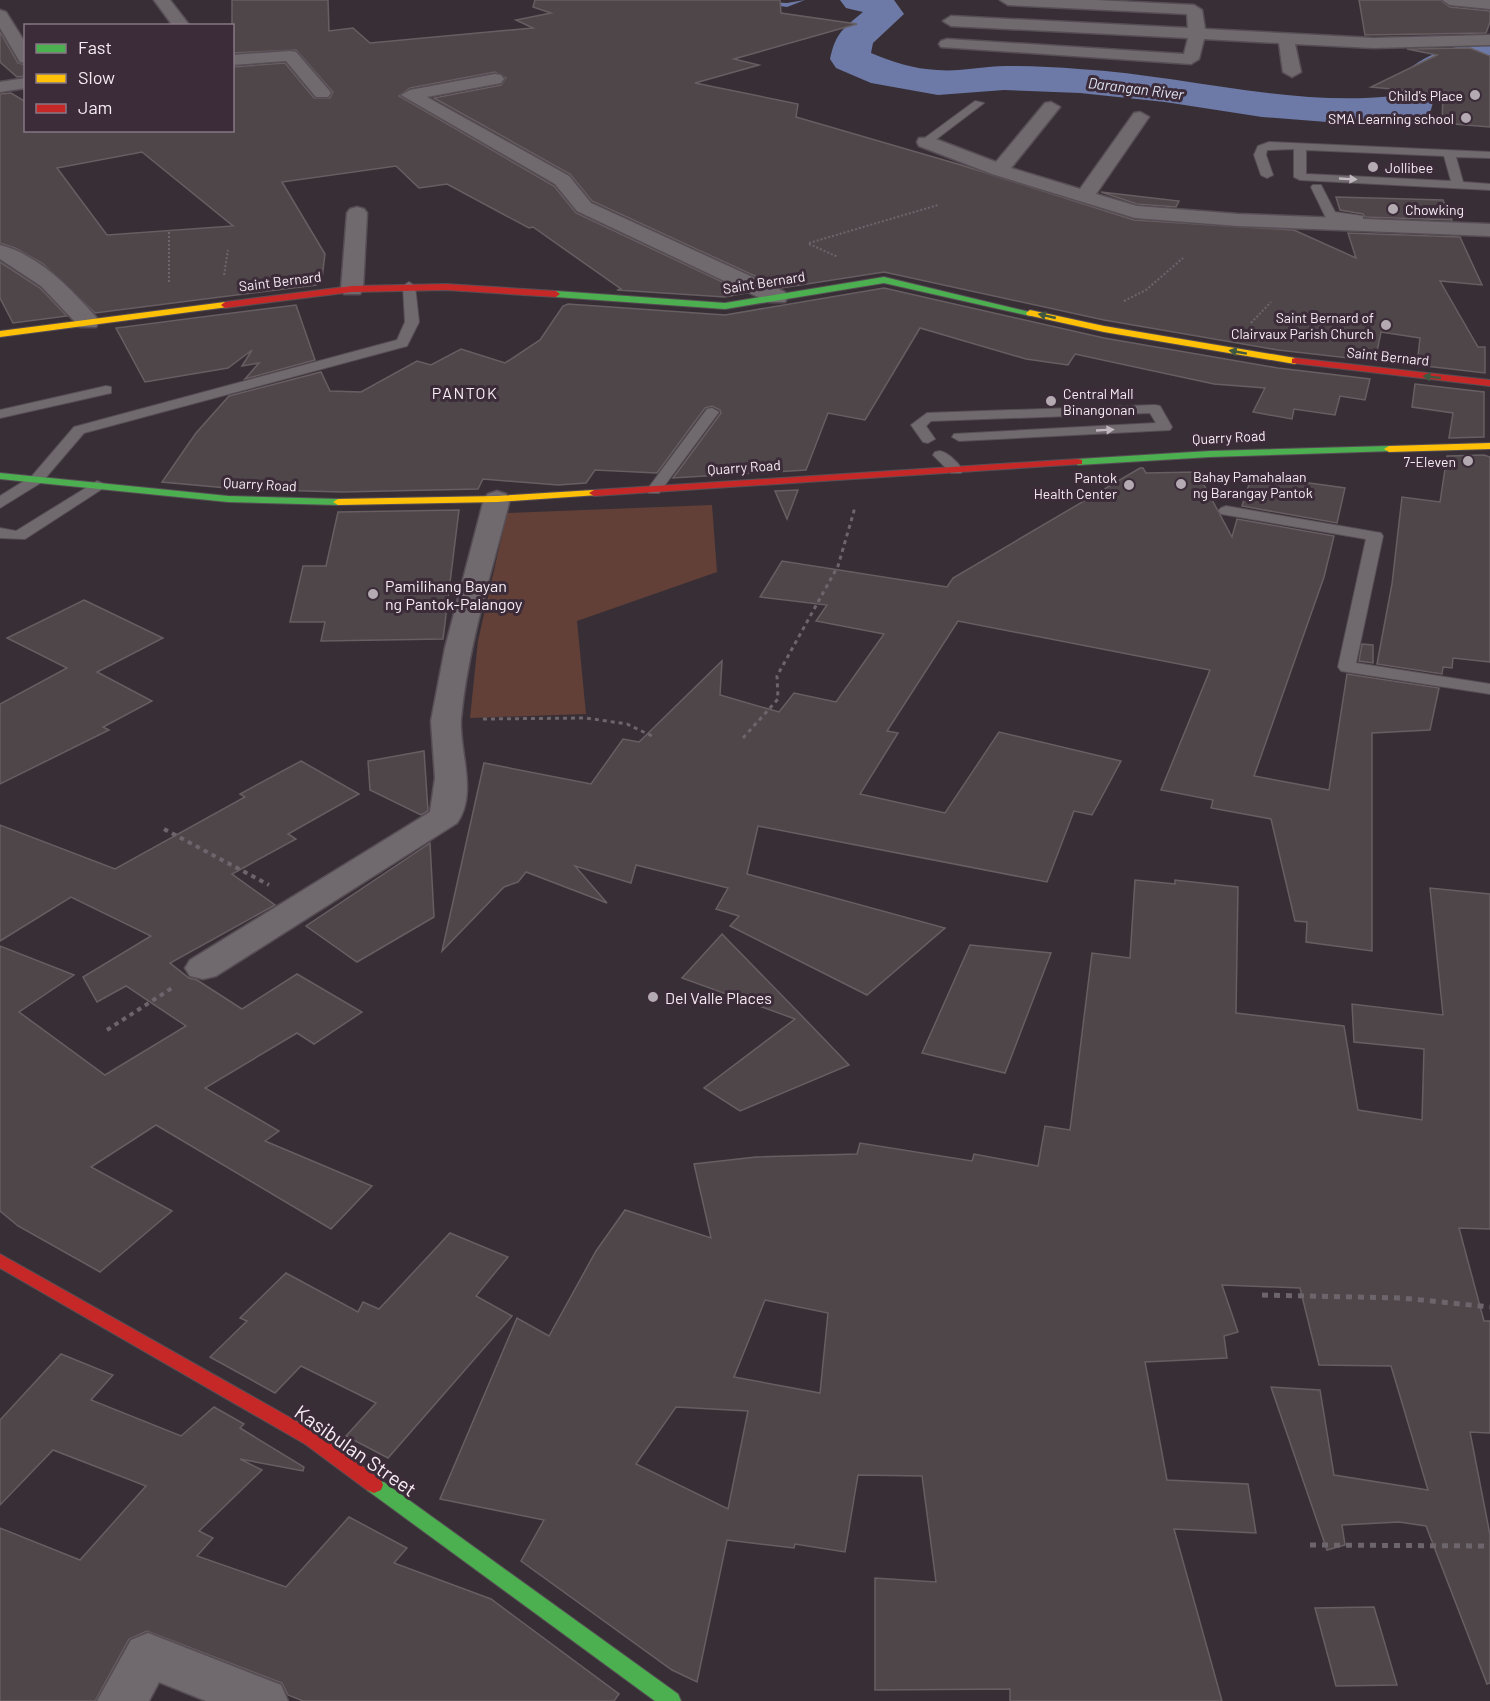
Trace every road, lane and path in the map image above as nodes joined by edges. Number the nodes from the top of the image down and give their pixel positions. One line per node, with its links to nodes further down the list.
1 (162, 0): 8 (street)
2 (1008, 0): 9 (street)
3 (1450, 0): 5 (street)
4 (953, 2): 7 (street)
5 (1490, 4)
6 (0, 15): 12 (street)
7 (951, 21): 9 (street); 9 (street)
8 (180, 24)
9 (1197, 33): 10 (street)
10 (1286, 38): 11 (street); 14 (street)
11 (1490, 40)
12 (24, 55)
13 (234, 60): 18 (street)
14 (1292, 72)
15 (495, 79): 42 (street)
16 (24, 83): 17 (street)
17 (0, 87)
18 (322, 93)
19 (979, 103): 22 (lane)
20 (1051, 107): 26 (street)
21 (1140, 117): 31 (street)
22 (926, 142): 26 (street)
23 (1300, 145): 24 (lane); 27 (lane); 28 (lane, one-way to 28)
24 (1449, 153): 25 (lane); 28 (lane)
25 (1490, 155)
26 (999, 170): 31 (street)
27 (1267, 175)
28 (1458, 185): 29 (lane)
29 (1490, 187)
30 (1317, 188): 34 (lane)
31 (1084, 197): 35 (street)
32 (938, 205): 37 (path)
33 (357, 213): 41 (street)
34 (1490, 224)
35 (1490, 230)
36 (169, 232): 43 (path)
37 (808, 243)
38 (0, 251): 44 (street)
39 (1183, 258): 45 (path)
40 (409, 286): 41 (street, Saint Bernard); 42 (street, Saint Bernard); 60 (lane)
41 (352, 289): 43 (street, Saint Bernard)
42 (777, 297): 45 (street, Saint Bernard, one-way to 42)
43 (176, 311): 44 (street, Saint Bernard)
44 (88, 322): 46 (street, Saint Bernard)
45 (1081, 323): 47 (street, Saint Bernard, one-way to 45)
46 (0, 334)
47 (1490, 382)
48 (106, 390): 50 (lane)
49 (712, 412): 62 (lane)
50 (0, 414)
51 (1038, 414): 52 (lane); 52 (lane, one-way to 51); 54 (lane)
52 (1047, 432): 53 (lane)
53 (959, 437)
54 (928, 439)
55 (1490, 446): 57 (street, Quarry Road)
56 (940, 455): 57 (lane)
57 (956, 470): 59 (street, Quarry Road)
58 (0, 476): 60 (street, Quarry Road)
59 (841, 477): 62 (street, Quarry Road); 70 (path)
60 (37, 479): 61 (street, Quarry Road); 64 (lane)
61 (97, 486): 63 (street, Quarry Road); 66 (lane)
62 (654, 490): 63 (street, Quarry Road)
63 (497, 499): 68 (street)
64 (0, 503)
65 (1226, 511): 67 (lane)
66 (0, 532)
67 (1490, 689)
68 (446, 721): 69 (path); 72 (street)
69 (654, 737)
70 (743, 738)
71 (164, 829): 72 (path)
72 (304, 904): 73 (street)
73 (203, 968): 74 (path)
74 (107, 1030)
75 (0, 1260): 82 (street, Kasibulan Street)
76 (1262, 1295): 77 (path)
77 (1490, 1307)
78 (1310, 1545): 79 (path)
79 (1490, 1546)
80 (122, 1701): 81 (street)
81 (263, 1701)
82 (671, 1701)

